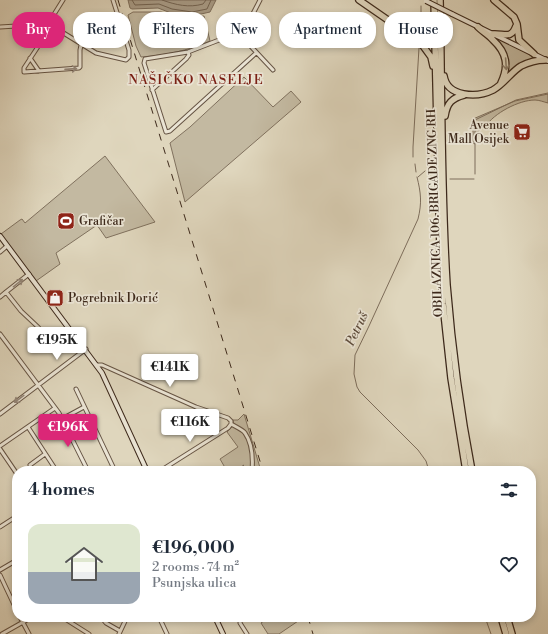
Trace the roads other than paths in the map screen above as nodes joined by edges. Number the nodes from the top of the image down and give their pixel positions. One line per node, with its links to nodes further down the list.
1 (63, 0): 9 (street)
2 (113, 0): 10 (street)
3 (260, 0): 11 (street)
4 (359, 0): 13 (highway)
5 (434, 0): 12 (highway, OBILAZNICA 106. BRIGADE ZNG RH)
6 (494, 0): 14 (highway)
7 (424, 1): 17 (street, bridge)
8 (441, 1): 32 (highway, OBILAZNICA 106. BRIGADE ZNG RH)
9 (56, 12)
10 (117, 12)
11 (254, 12)
12 (434, 12)
13 (384, 17)
14 (517, 24): 18 (highway); 29 (highway)
15 (12, 26): 16 (street)
16 (0, 27)
17 (478, 27): 18 (street); 36 (highway, one-way to 36)
18 (493, 34): 29 (street)
19 (216, 41): 27 (street)
20 (36, 48): 30 (street)
21 (81, 48): 34 (street, one-way to 21)
22 (88, 48): 23 (street)
23 (128, 48)
24 (251, 48): 28 (street)
25 (424, 48): 35 (highway)
26 (435, 48): 35 (highway, OBILAZNICA 106. BRIGADE ZNG RH)
27 (188, 52): 37 (street); 37 (street)
28 (256, 53): 33 (street); 37 (street)
29 (534, 54): 31 (street)
30 (30, 58): 34 (street); 34 (street)
31 (547, 61): 36 (highway)
32 (441, 62): 38 (highway); 39 (highway, OBILAZNICA 106. BRIGADE ZNG RH)
33 (273, 70)
34 (39, 71)
35 (436, 75): 68 (highway, OBILAZNICA 106. BRIGADE ZNG RH)
36 (501, 83): 38 (highway)
37 (152, 90)
38 (466, 94): 39 (highway)
39 (442, 131): 69 (highway, OBILAZNICA 106. BRIGADE ZNG RH)
40 (0, 236): 41 (street)
41 (7, 246): 42 (street); 43 (street)
42 (0, 252)
43 (29, 274): 44 (street, one-way to 43); 46 (street)
44 (6, 292): 45 (street); 46 (street)
45 (0, 297)
46 (72, 331): 48 (street)
47 (0, 334): 50 (street)
48 (86, 349): 49 (street); 50 (street)
49 (97, 365): 56 (street); 65 (street)
50 (38, 385): 53 (street); 54 (street, one-way to 54)
51 (76, 389): 52 (street)
52 (84, 407): 55 (street); 64 (street)
53 (55, 408): 55 (street); 57 (street)
54 (0, 414)
55 (62, 418): 63 (street)
56 (231, 424): 66 (street); 67 (street)
57 (28, 427): 58 (street); 59 (street)
58 (0, 447): 61 (street)
59 (45, 454): 60 (street); 62 (street)
60 (30, 464)
61 (12, 466)
62 (53, 466)
63 (85, 466)
64 (113, 466)
65 (145, 466)
66 (168, 466)
67 (252, 466)
68 (465, 466)
69 (471, 466)
70 (12, 519): 71 (street)
71 (0, 527)
72 (12, 563): 73 (street)
73 (0, 570)
74 (0, 575): 75 (street)
75 (12, 600)
76 (22, 622): 86 (street); 87 (street)
77 (70, 622): 88 (street)
78 (105, 622): 85 (street)
79 (124, 622): 85 (street)
80 (161, 622): 89 (street)
81 (217, 622): 90 (street)
82 (240, 622): 91 (street)
83 (502, 622): 92 (highway)
84 (508, 622): 93 (highway)
85 (119, 632)
86 (2, 634)
87 (29, 634)
88 (89, 634)
89 (167, 634)
90 (223, 634)
91 (247, 634)
92 (506, 634)
93 (512, 634)

